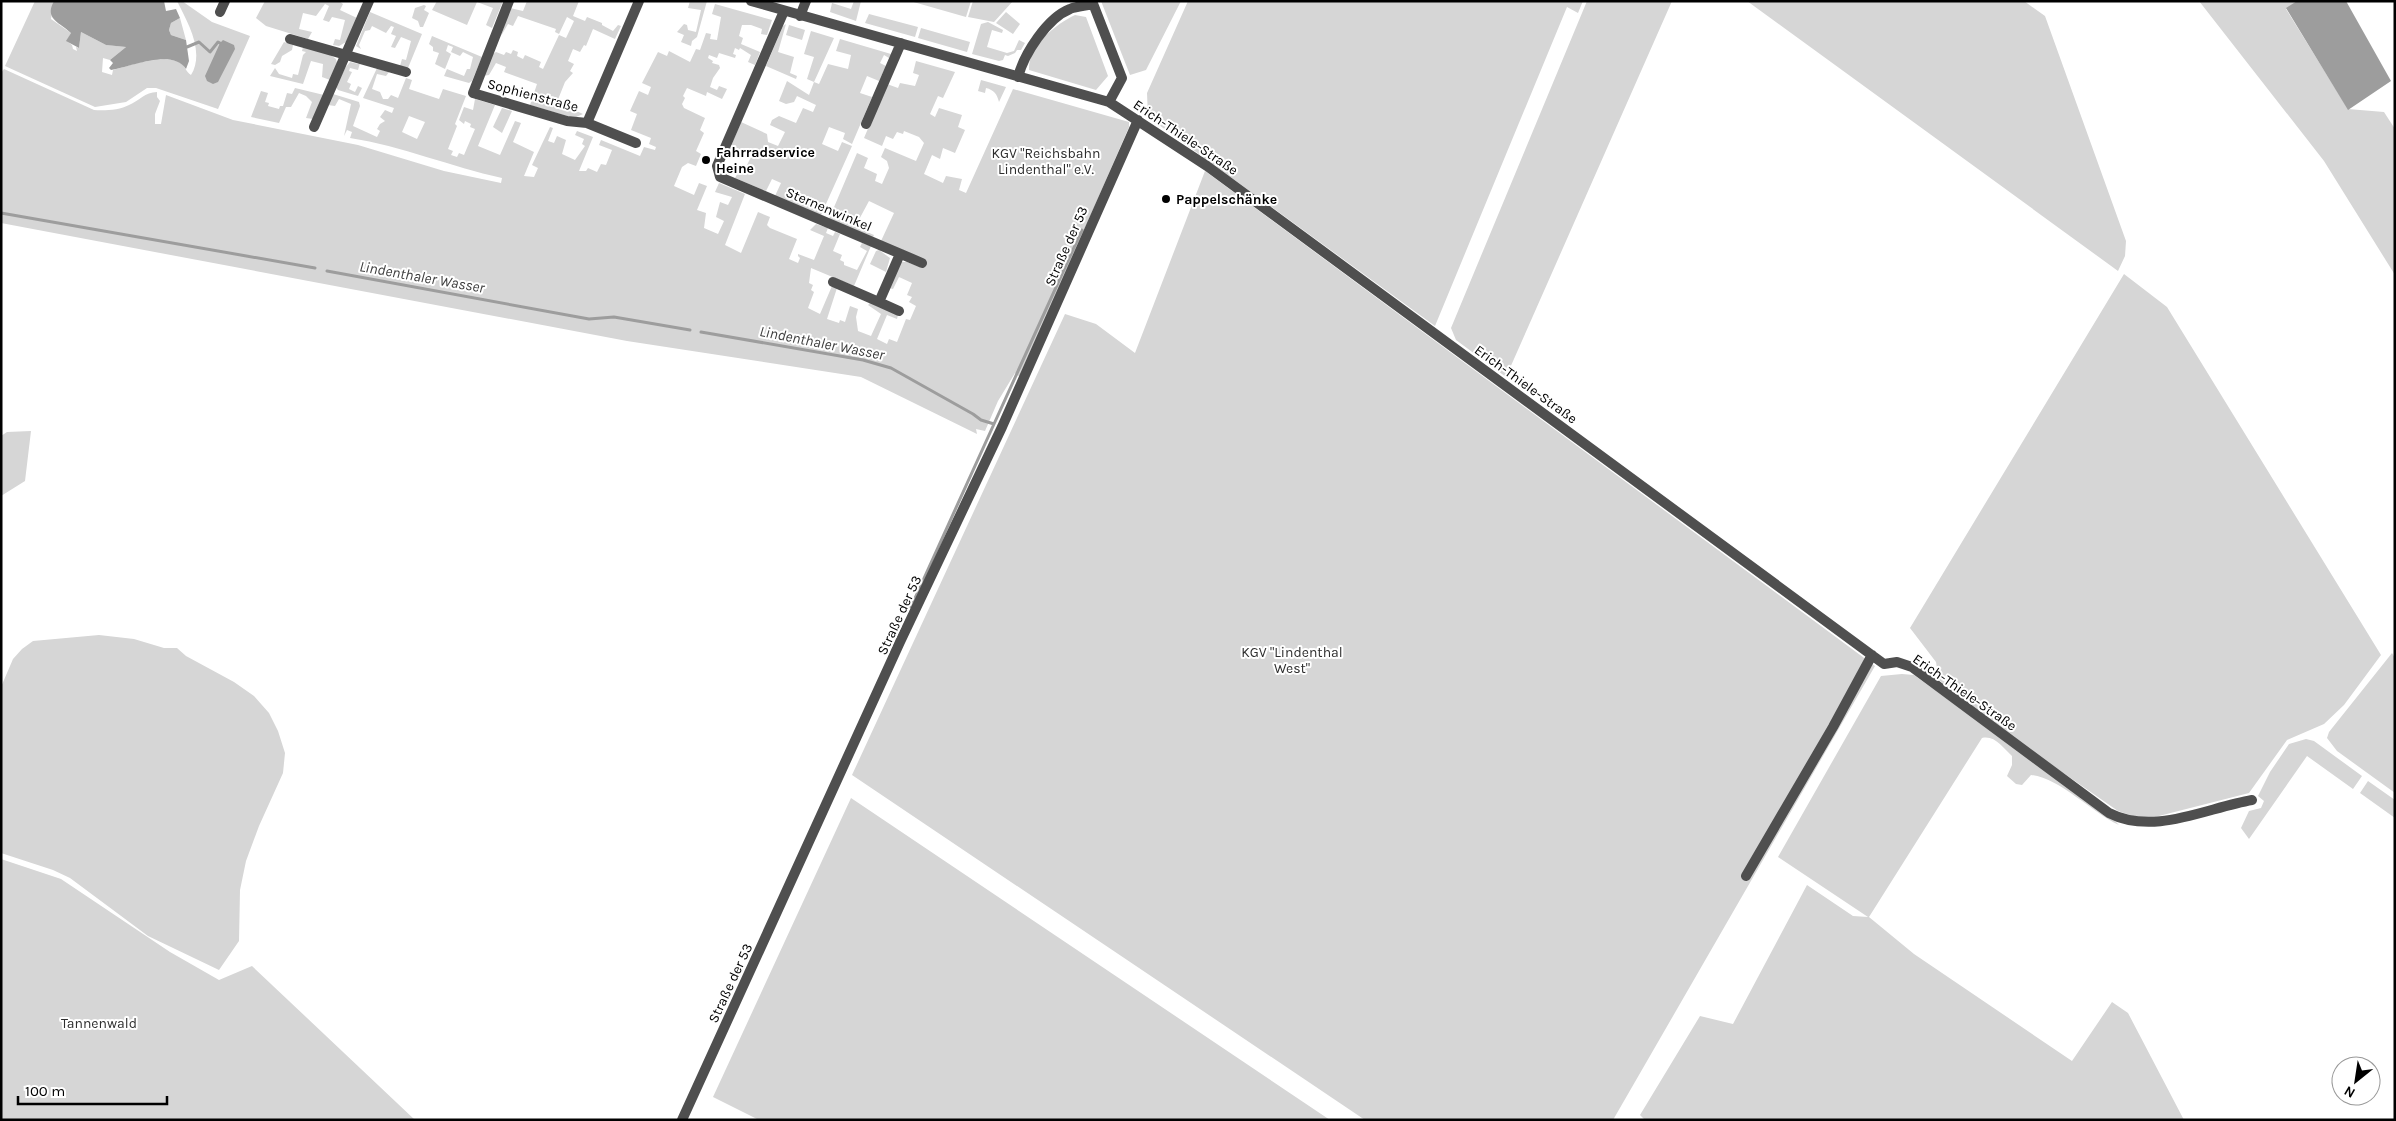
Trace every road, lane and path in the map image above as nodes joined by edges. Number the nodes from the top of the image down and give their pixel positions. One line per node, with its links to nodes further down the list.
1 (225, 1): 9 (street)
2 (370, 1): 13 (street)
3 (509, 1): 18 (street, Sophienstraße)
4 (639, 1): 18 (street, Sophienstraße)
5 (751, 1): 8 (street, Erich-Thiele-Straße)
6 (806, 1): 10 (street)
7 (1093, 3): 15 (street); 16 (street)
8 (784, 11): 10 (street, Erich-Thiele-Straße); 22 (street, Sternenwinkel)
9 (220, 12)
10 (800, 16): 12 (street, Erich-Thiele-Straße)
11 (290, 39): 13 (street)
12 (901, 43): 15 (street, Erich-Thiele-Straße); 19 (street)
13 (346, 53): 14 (street); 20 (street)
14 (406, 72)
15 (1018, 77): 16 (street, Erich-Thiele-Straße)
16 (1109, 102): 17 (street, Erich-Thiele-Straße)
17 (1138, 120): 27 (street, Erich-Thiele-Straße); 30 (street, Straße der 53)
18 (587, 122): 21 (street, Sophienstraße)
19 (866, 124)
20 (314, 127)
21 (636, 143)
22 (900, 254): 23 (street, Sternenwinkel); 25 (street)
23 (922, 263)
24 (833, 282): 25 (street)
25 (878, 302): 26 (street)
26 (899, 311)
27 (1872, 655): 28 (street, Erich-Thiele-Straße); 29 (street)
28 (2252, 800)
29 (1746, 876)
30 (682, 1120)

